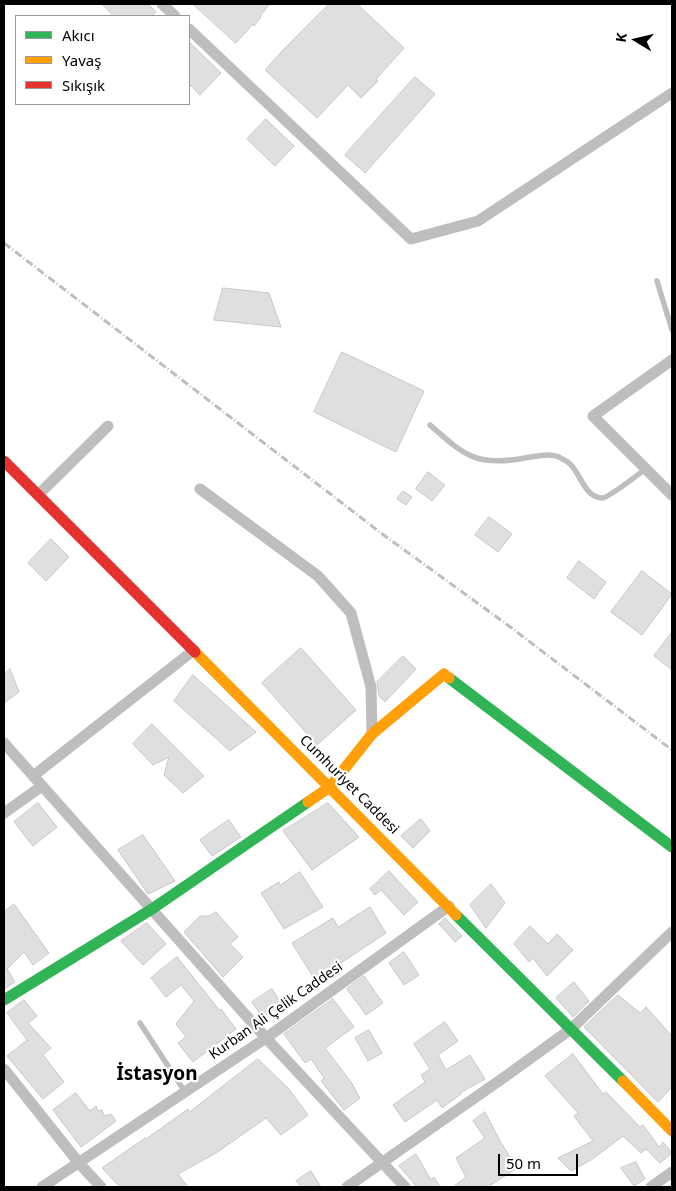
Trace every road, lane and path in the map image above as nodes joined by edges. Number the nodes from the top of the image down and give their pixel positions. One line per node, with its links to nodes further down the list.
1 (162, 4): 2 (street)
2 (174, 15)
3 (190, 30): 4 (street)
4 (672, 93)
5 (657, 281): 6 (lane)
6 (672, 330)
7 (672, 360): 11 (street)
8 (430, 425): 11 (lane)
9 (108, 426): 13 (street)
10 (4, 461): 13 (main road, Cumhuriyet Caddesi)
11 (646, 469): 14 (street)
12 (200, 489): 16 (street)
13 (38, 494): 15 (main road, Cumhuriyet Caddesi)
14 (672, 495)
15 (194, 650): 18 (street); 20 (main road, Cumhuriyet Caddesi)
16 (372, 734): 20 (main road); 22 (main road)
17 (4, 743): 18 (street)
18 (33, 776): 19 (street)
19 (42, 786): 21 (street); 24 (street)
20 (330, 787): 23 (main road, Cumhuriyet Caddesi); 24 (main road)
21 (4, 813)
22 (672, 847)
23 (449, 906): 28 (main road, Cumhuriyet Caddesi); 29 (street, Kurban Ali Çelik Caddesi)
24 (152, 909): 26 (main road); 29 (street)
25 (672, 932): 28 (street)
26 (4, 1000)
27 (140, 1022): 31 (lane)
28 (571, 1029): 32 (main road, Cumhuriyet Caddesi); 33 (street)
29 (266, 1038): 31 (street, Kurban Ali Çelik Caddesi); 33 (street)
30 (4, 1069): 34 (street)
31 (186, 1092): 34 (street, Kurban Ali Çelik Caddesi)
32 (672, 1131)
33 (383, 1162): 38 (street); 39 (street)
34 (78, 1163): 36 (street, Kurban Ali Çelik Caddesi); 37 (street)
35 (672, 1172): 40 (street)
36 (42, 1187)
37 (101, 1187)
38 (347, 1187)
39 (405, 1187)
40 (651, 1187)

